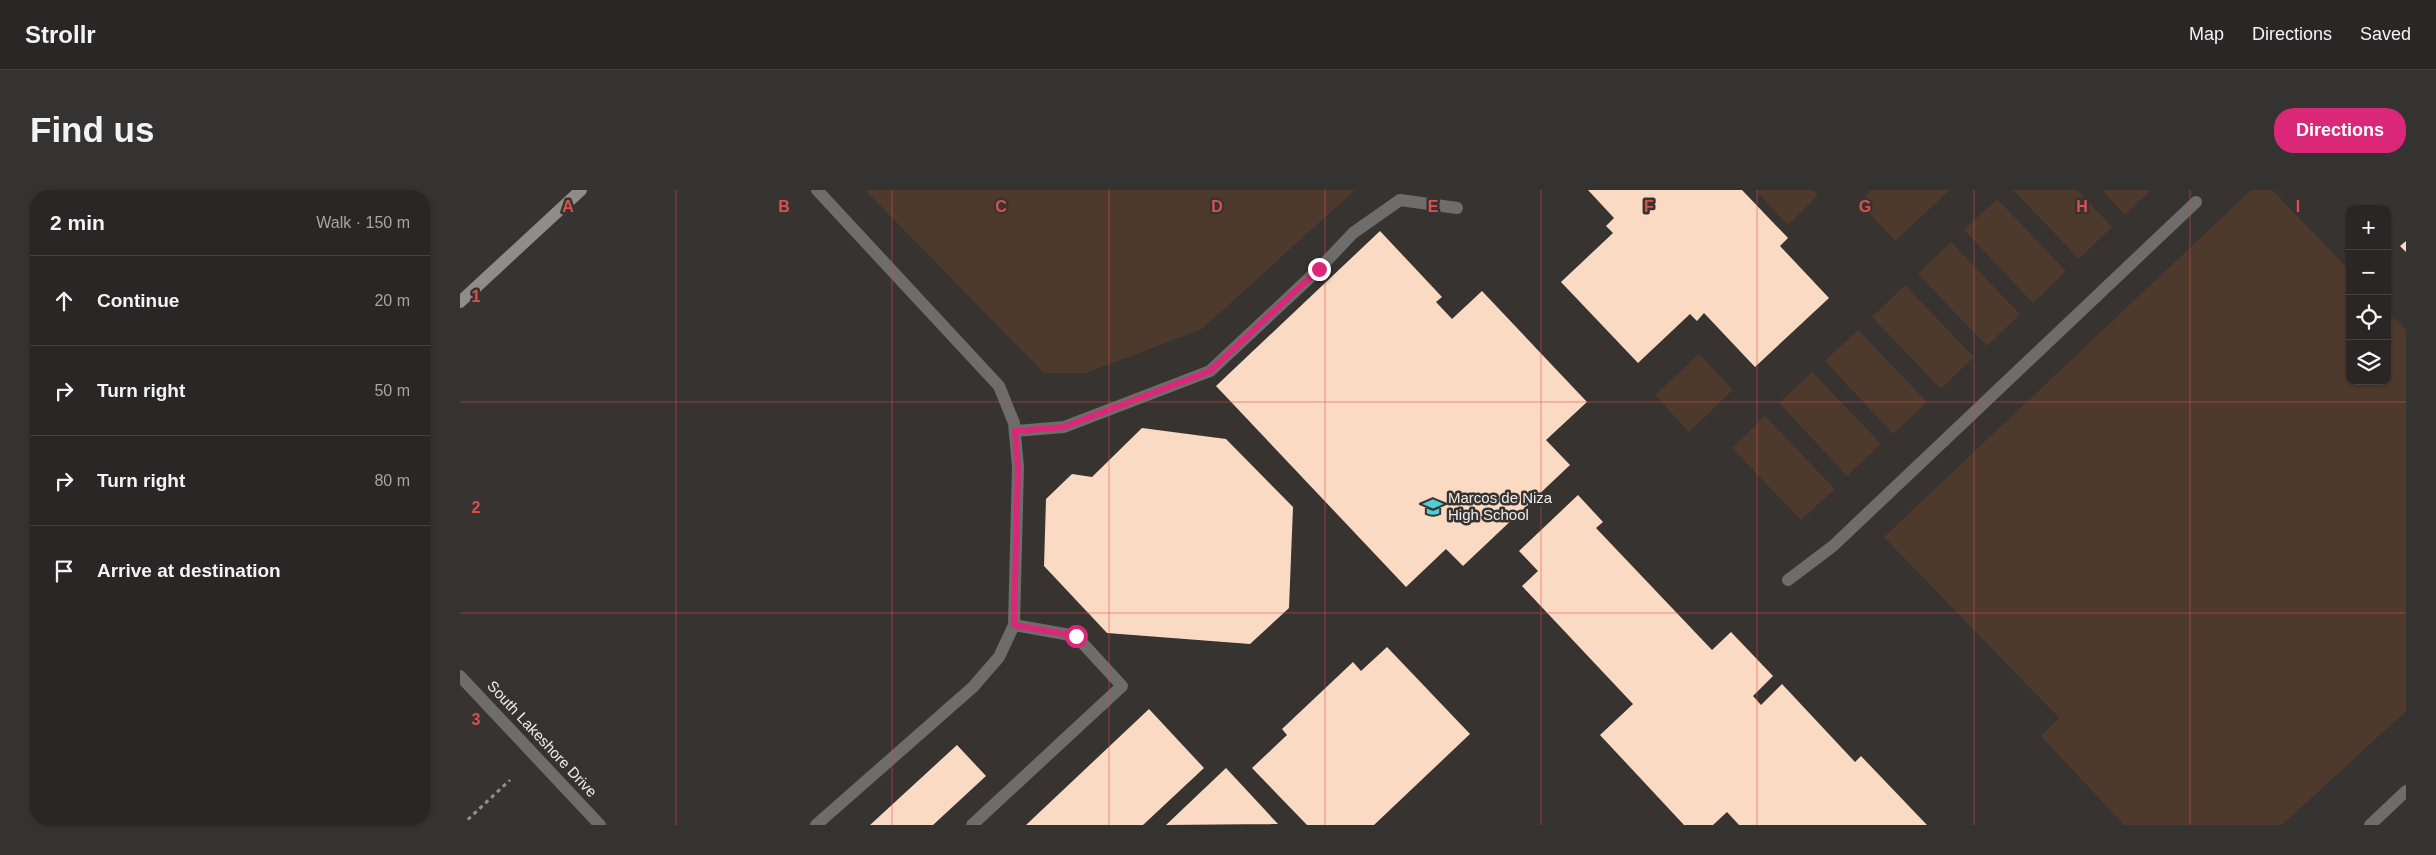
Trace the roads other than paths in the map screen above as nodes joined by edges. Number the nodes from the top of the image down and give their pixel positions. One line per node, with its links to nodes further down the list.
1 (581, 190): 5 (main road)
2 (817, 190): 6 (street)
3 (2196, 202): 7 (street)
4 (1457, 208): 6 (street)
5 (460, 302)
6 (1015, 431): 8 (street)
7 (1788, 580)
8 (1014, 625): 12 (street); 13 (street)
9 (460, 676): 11 (street, South Lakeshore Drive)
10 (2406, 791): 14 (street)
11 (600, 825)
12 (816, 825)
13 (972, 825)
14 (2370, 825)

